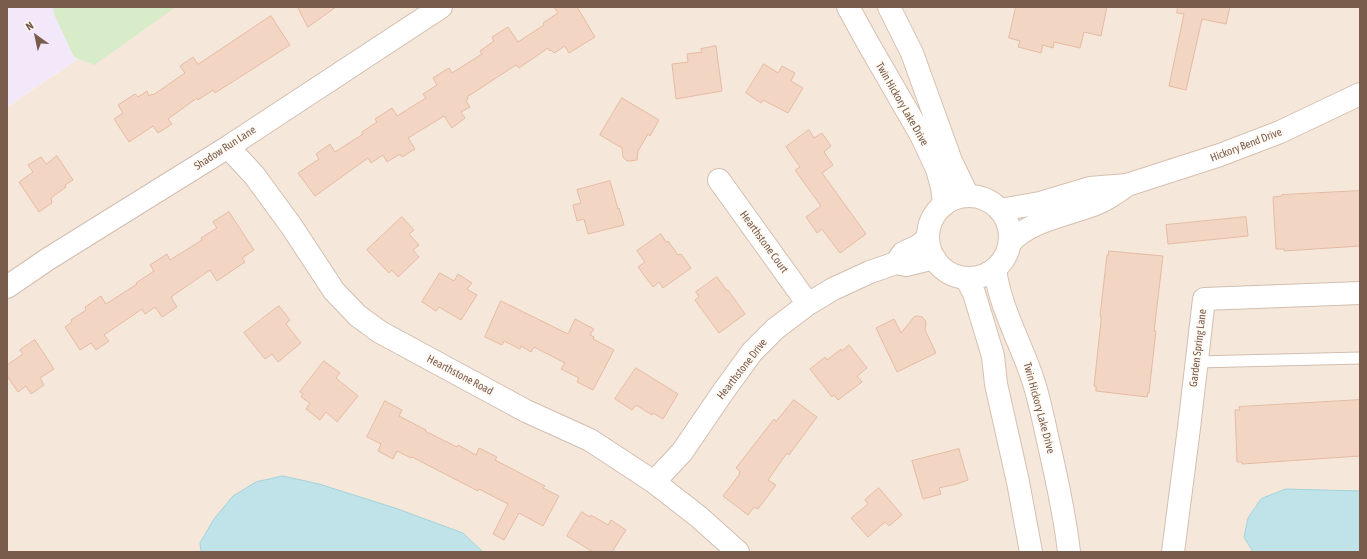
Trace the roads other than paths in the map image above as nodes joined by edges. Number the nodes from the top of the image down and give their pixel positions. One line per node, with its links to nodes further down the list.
1 (441, 7): 5 (street, Shadow Run Lane)
2 (848, 7): 9 (street, Twin Hickory Lake Drive)
3 (889, 7): 8 (street, Twin Hickory Lake Drive)
4 (1360, 94): 7 (street, Hickory Bend Drive)
5 (228, 147): 17 (street, Shadow Run Lane); 22 (street, Hearthstone Road)
6 (719, 180): 19 (street, Hearthstone Court)
7 (1127, 185): 10 (street, Hickory Bend Drive); 12 (street, Hickory Bend Drive)
8 (968, 196): 9 (street); 10 (street)
9 (944, 204): 11 (street)
10 (1000, 210): 12 (street)
11 (928, 238): 13 (street); 14 (street, Hearthstone Drive)
12 (1010, 243): 15 (street)
13 (935, 259): 14 (street, Hearthstone Drive); 16 (street)
14 (896, 262): 19 (street, Hearthstone Drive)
15 (995, 269): 16 (street); 25 (street, Twin Hickory Lake Drive)
16 (966, 278): 24 (street)
17 (7, 287)
18 (1360, 293): 21 (street, Garden Spring Lane)
19 (808, 304): 22 (street, Hearthstone Drive)
20 (1360, 358): 21 (lane)
21 (1197, 362): 26 (street, Garden Spring Lane)
22 (654, 482): 23 (street, Hearthstone Road)
23 (738, 552)
24 (1031, 552)
25 (1069, 552)
26 (1173, 552)

